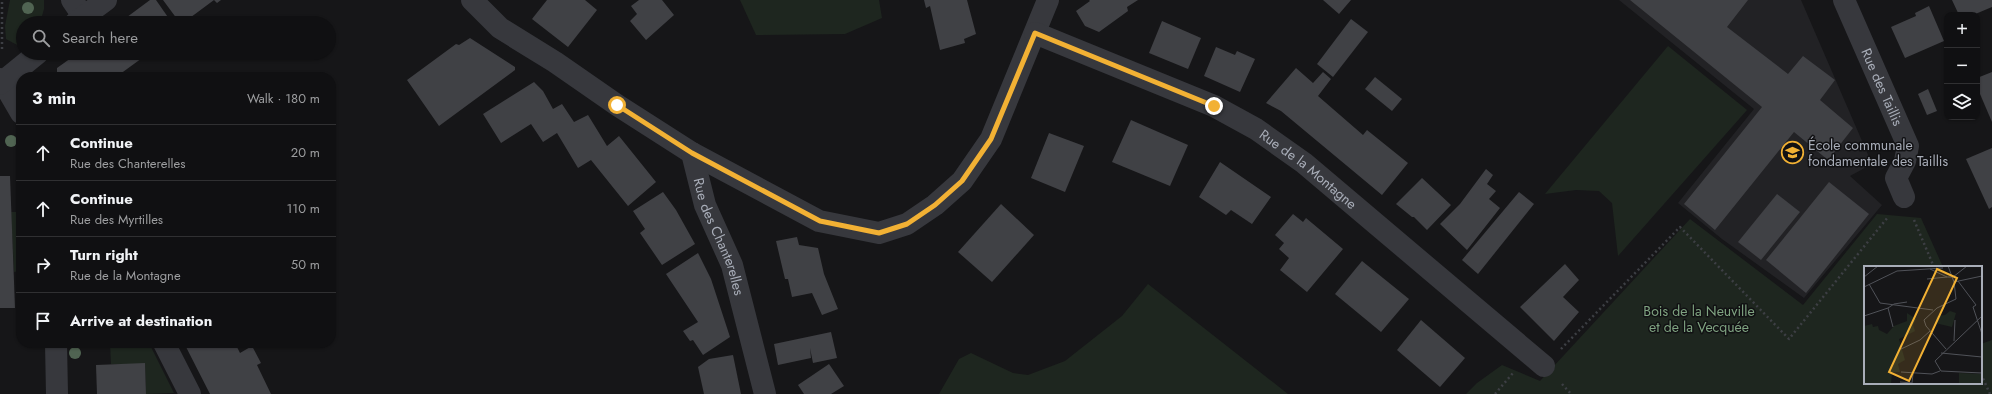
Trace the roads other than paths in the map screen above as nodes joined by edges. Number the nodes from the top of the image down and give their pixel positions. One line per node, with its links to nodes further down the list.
1 (106, 0): 5 (street)
2 (472, 0): 10 (street)
3 (1048, 0): 6 (street)
4 (1844, 0): 11 (street, Rue des Taillis)
5 (77, 13)
6 (1035, 33): 10 (street); 14 (street, Rue de la Montagne)
7 (29, 60): 8 (street)
8 (1, 82): 9 (street)
9 (16, 105)
10 (692, 153): 17 (street, Rue des Chanterelles)
11 (1904, 197)
12 (56, 348): 15 (street)
13 (167, 348): 16 (street)
14 (1544, 366)
15 (57, 394)
16 (190, 394)
17 (765, 394)

